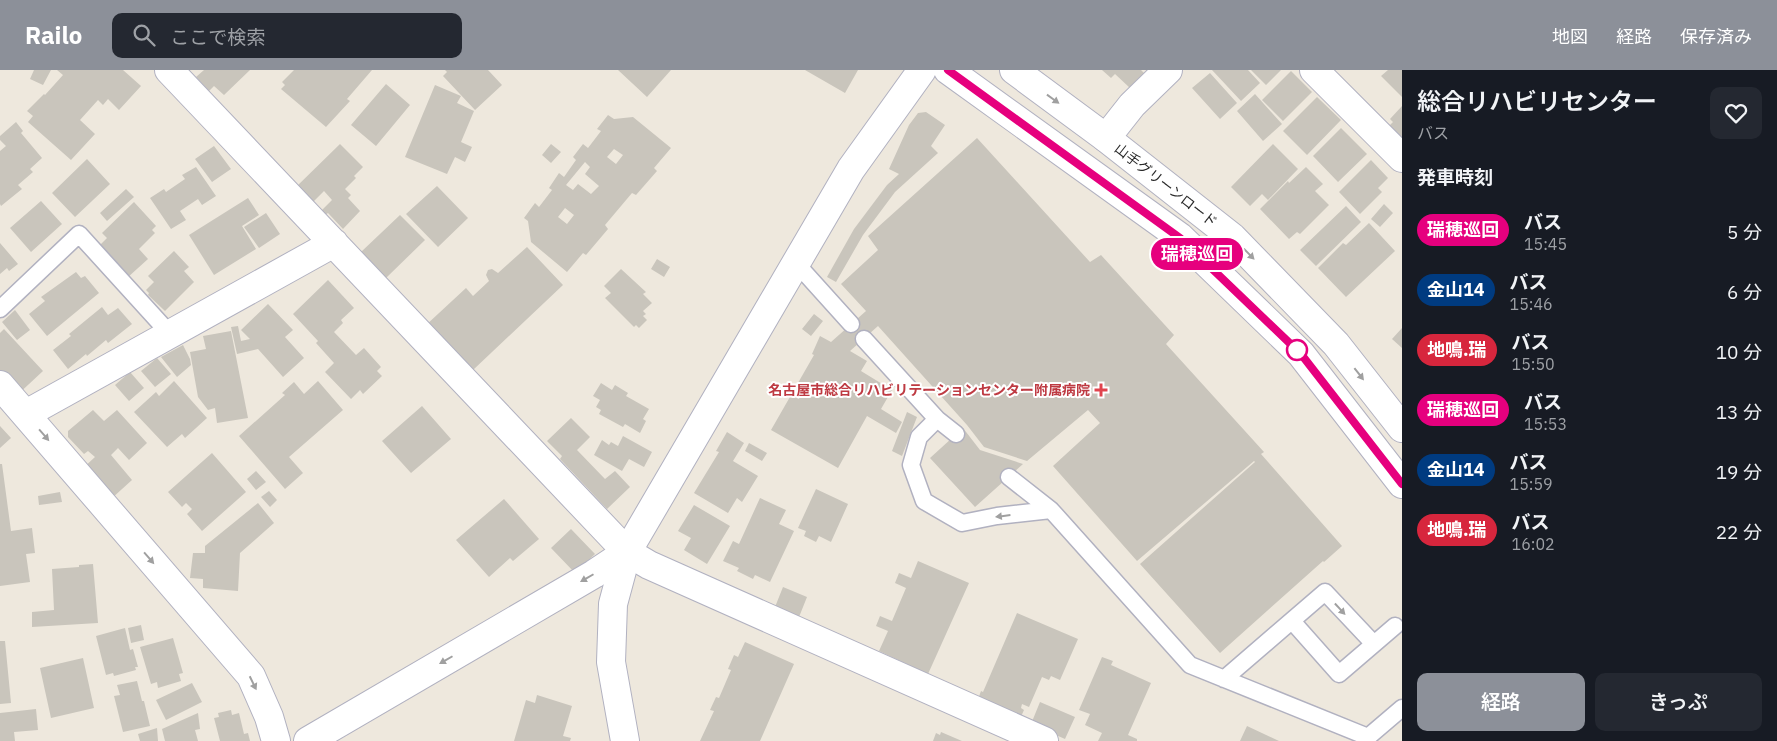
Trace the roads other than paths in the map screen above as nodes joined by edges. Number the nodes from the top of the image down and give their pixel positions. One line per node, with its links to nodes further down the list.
1 (169, 70): 9 (street)
2 (922, 70): 10 (street)
3 (948, 70): 21 (street)
4 (1014, 70): 7 (street, 山手グリーンロード, one-way to 7)
5 (1168, 70): 7 (street)
6 (1314, 70): 8 (street)
7 (1106, 138): 18 (street, 山手グリーンロード, one-way to 18)
8 (1402, 158)
9 (334, 243): 13 (street); 23 (street)
10 (796, 263): 12 (lane); 23 (street)
11 (0, 309): 13 (lane)
12 (851, 324)
13 (170, 334): 16 (street)
14 (864, 339): 17 (lane)
15 (0, 385): 16 (street)
16 (26, 414): 29 (street, one-way to 29)
17 (936, 419): 19 (lane); 22 (lane, one-way to 17)
18 (1402, 428)
19 (956, 434)
20 (1009, 477): 22 (lane)
21 (1402, 484)
22 (1051, 510): 27 (lane)
23 (627, 552): 30 (street, one-way to 30); 31 (street); 32 (street)
24 (1292, 621): 26 (lane, one-way to 26); 26 (lane); 27 (lane)
25 (1395, 626): 26 (lane)
26 (1374, 644)
27 (1224, 679): 28 (lane)
28 (1402, 708)
29 (276, 741)
30 (308, 741)
31 (625, 741)
32 (1044, 741)

